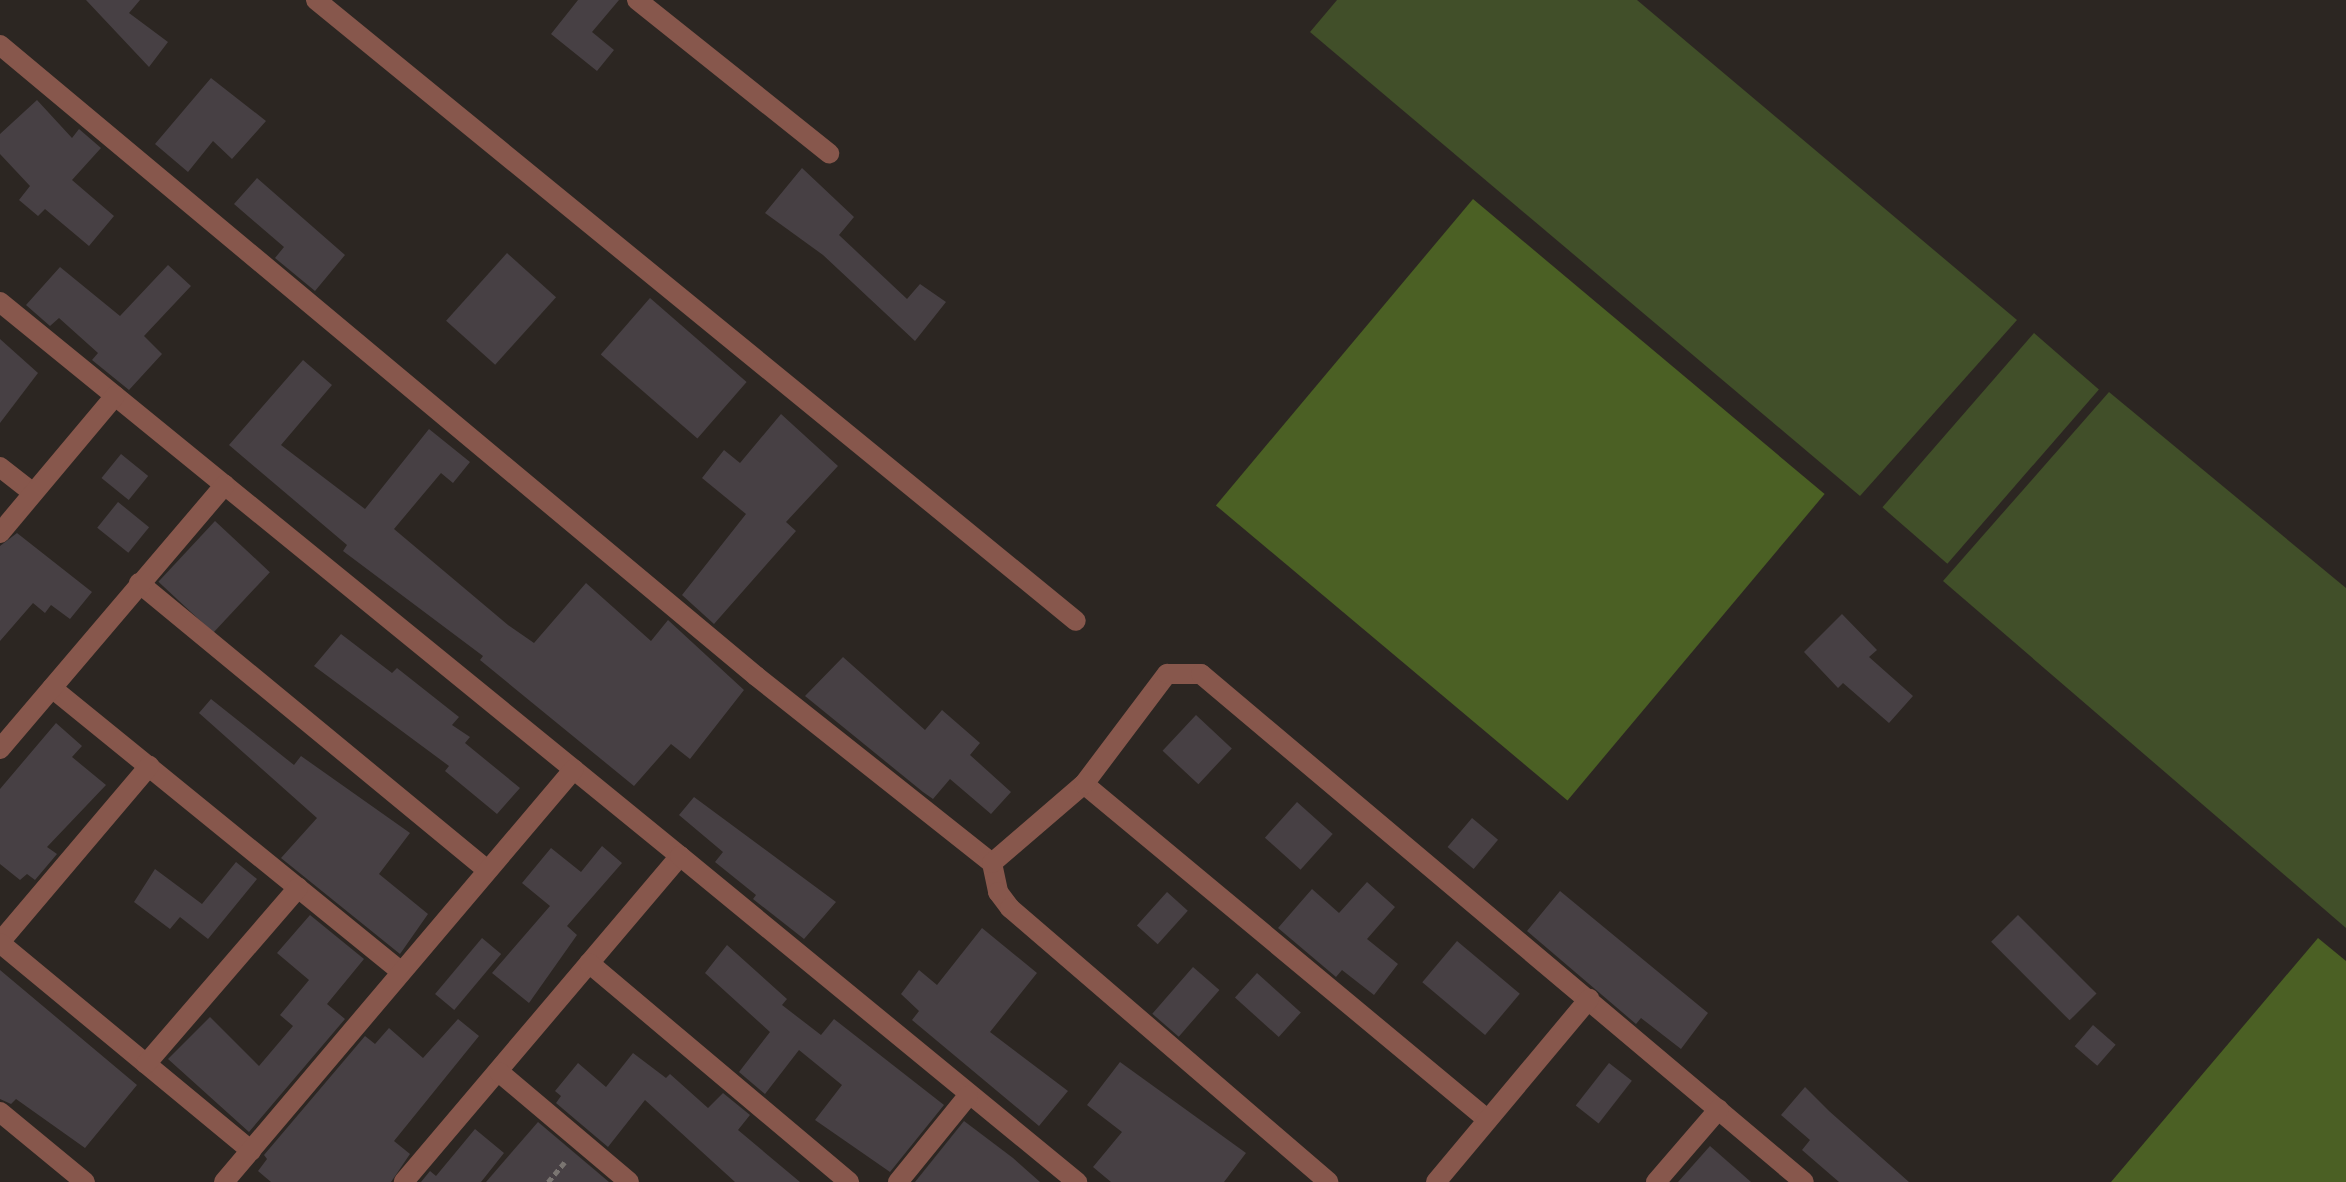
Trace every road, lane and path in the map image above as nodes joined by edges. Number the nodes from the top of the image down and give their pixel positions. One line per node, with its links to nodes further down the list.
1 (316, 0): 12 (street)
2 (637, 0): 4 (street)
3 (0, 45): 19 (street)
4 (829, 153)
5 (0, 302): 6 (street)
6 (115, 396): 8 (street); 9 (street)
7 (0, 467): 9 (street)
8 (225, 485): 11 (street); 16 (street)
9 (33, 493): 10 (street)
10 (0, 533)
11 (139, 583): 13 (street); 20 (street)
12 (1076, 621)
13 (52, 688): 14 (street); 15 (street)
14 (0, 749)
15 (149, 766): 21 (street); 22 (street)
16 (574, 769): 18 (street); 20 (street)
17 (1084, 784): 19 (street); 25 (street); 31 (street)
18 (680, 856): 23 (street); 28 (street)
19 (992, 863): 40 (street)
20 (486, 869): 24 (street)
21 (298, 888): 24 (street); 26 (street)
22 (0, 942): 26 (street)
23 (589, 963): 27 (street); 38 (street)
24 (401, 972): 32 (street)
25 (1589, 999): 29 (street); 31 (street)
26 (146, 1064): 32 (street)
27 (499, 1072): 36 (street); 37 (street)
28 (968, 1096): 33 (street); 39 (street)
29 (1719, 1109): 42 (street); 43 (street)
30 (0, 1112): 34 (street)
31 (1488, 1120): 41 (street)
32 (251, 1151): 35 (street)
33 (1074, 1181)
34 (85, 1182)
35 (224, 1182)
36 (404, 1182)
37 (629, 1182)
38 (849, 1182)
39 (898, 1182)
40 (1328, 1182)
41 (1436, 1182)
42 (1656, 1182)
43 (1804, 1182)

